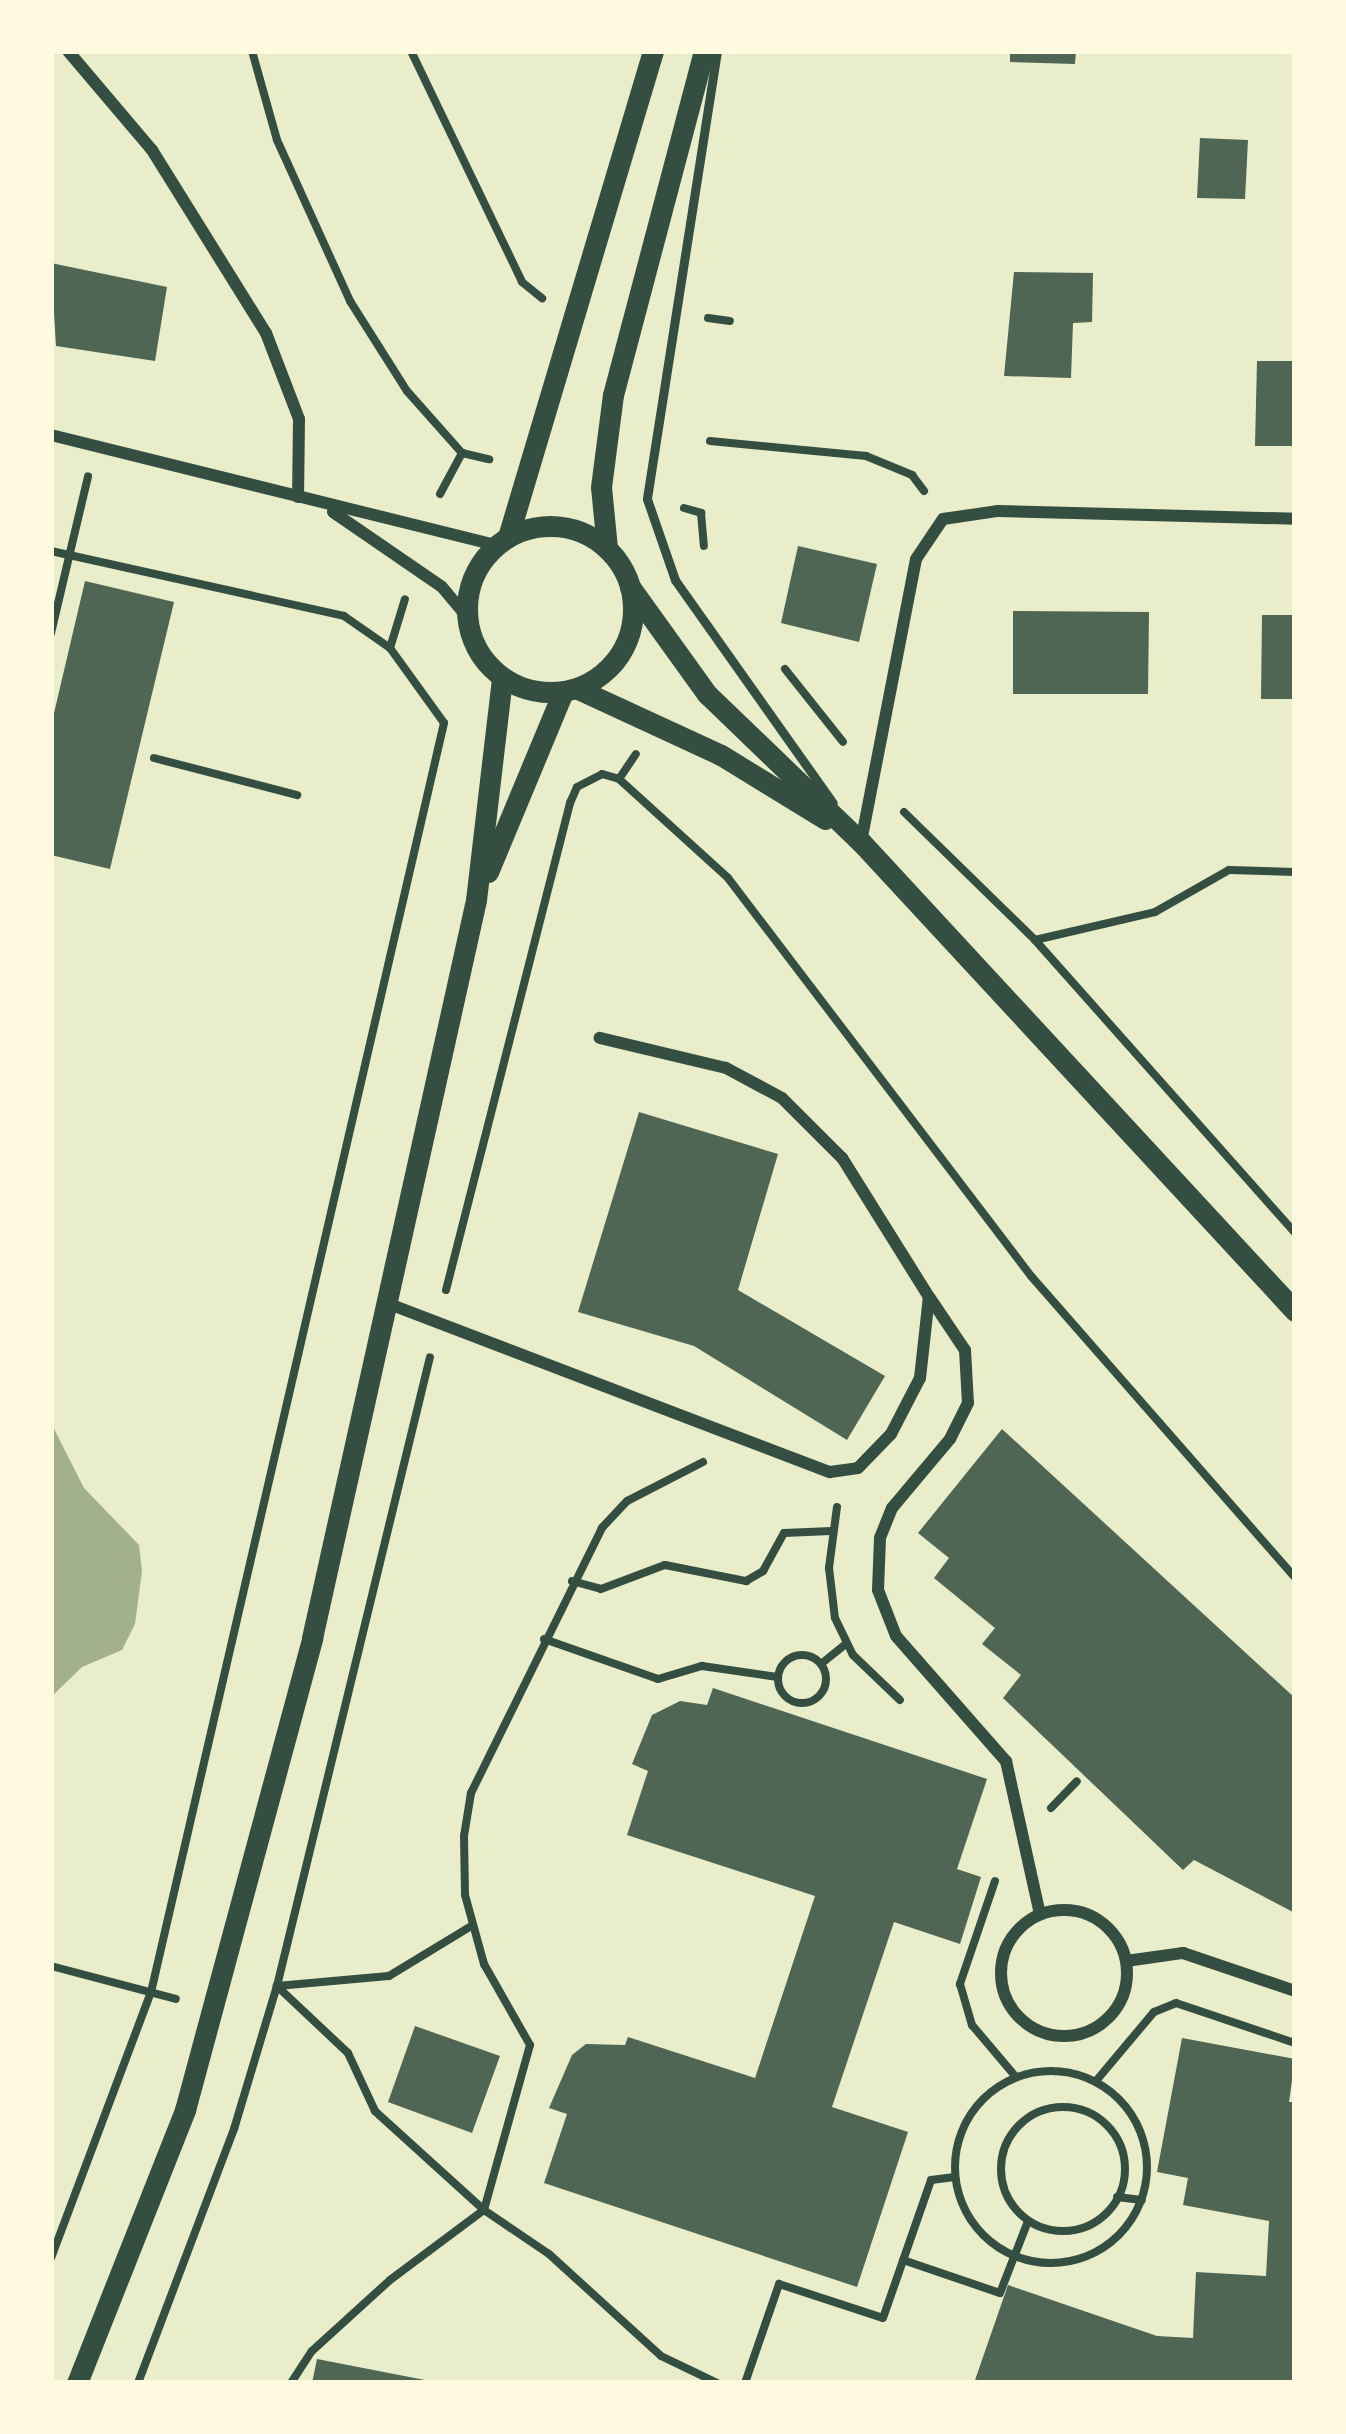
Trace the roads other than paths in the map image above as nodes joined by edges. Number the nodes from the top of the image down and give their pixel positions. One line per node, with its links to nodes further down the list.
1 (68, 51): 6 (street)
2 (653, 51): 9 (street)
3 (704, 51): 10 (street)
4 (717, 51): 15 (lane)
5 (51, 435): 6 (street)
6 (298, 497): 7 (street)
7 (327, 508): 9 (street); 12 (street)
8 (1295, 518): 15 (street)
9 (502, 541): 10 (street); 12 (street)
10 (607, 548): 11 (street)
11 (631, 586): 14 (street); 15 (street)
12 (467, 616): 13 (street)
13 (502, 678): 14 (street); 16 (street)
14 (571, 690): 15 (street); 16 (street)
15 (861, 842): 20 (street)
16 (476, 900): 19 (street)
17 (600, 1038): 18 (street)
18 (929, 1297): 19 (street); 21 (street)
19 (384, 1301): 24 (street)
20 (1295, 1311)
21 (1040, 1914): 22 (street); 22 (street)
22 (1126, 1961): 23 (street)
23 (1295, 1990)
24 (77, 2383)

